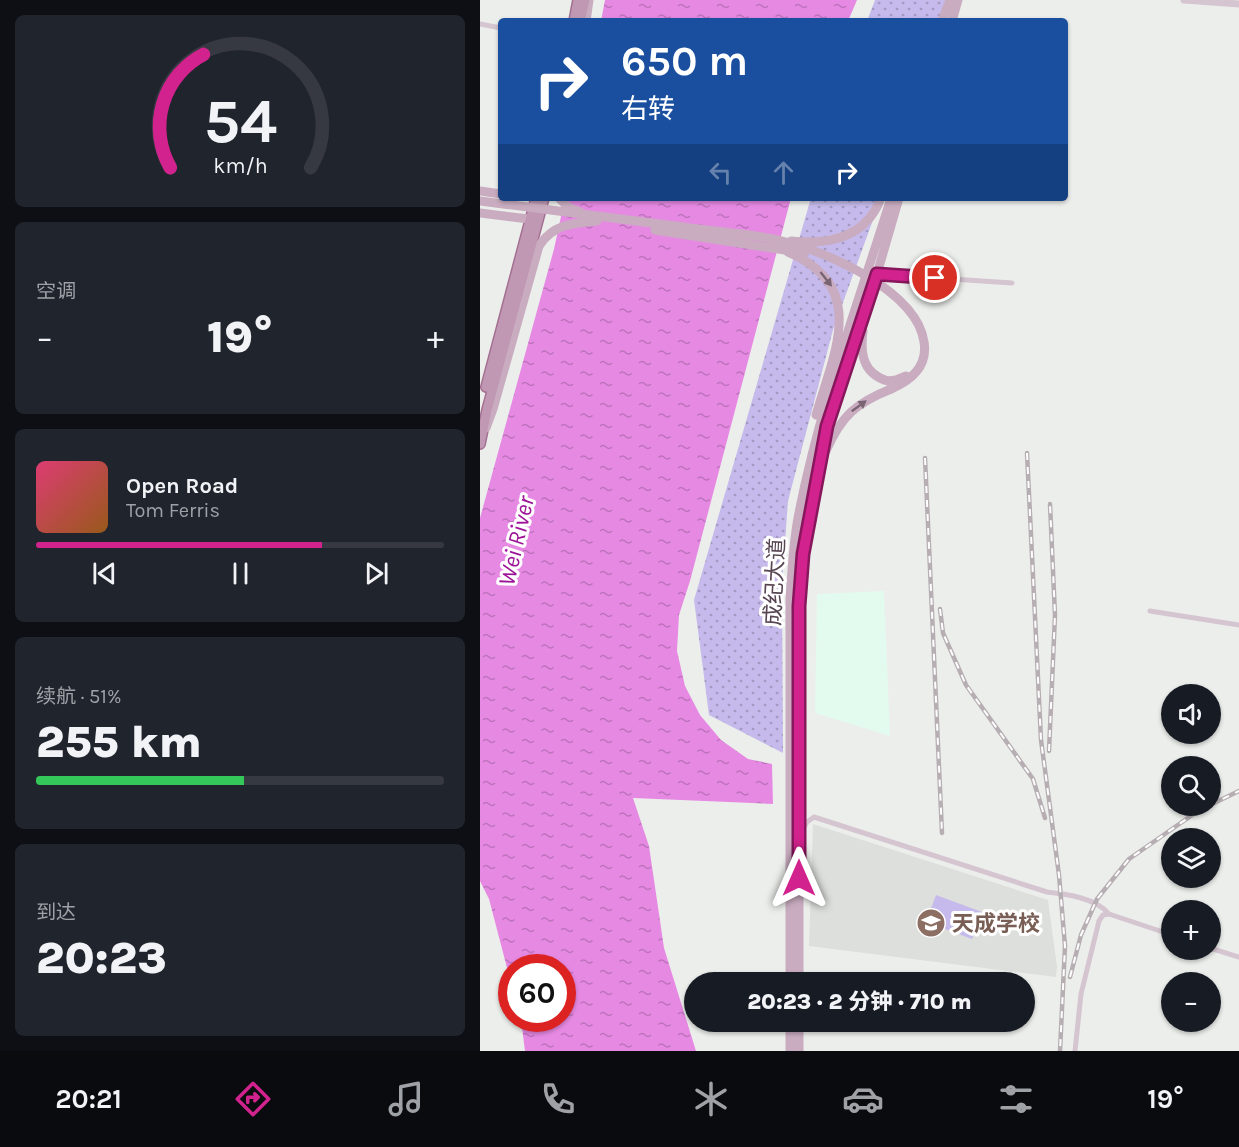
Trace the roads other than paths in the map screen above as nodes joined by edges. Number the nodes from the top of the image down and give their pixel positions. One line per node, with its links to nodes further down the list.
1 (578, 0): 7 (highway)
2 (587, 0): 8 (highway); 9 (main road)
3 (950, 0): 10 (main road)
4 (958, 0): 11 (main road)
5 (1184, 0): 6 (street)
6 (1239, 4)
7 (575, 18)
8 (581, 18)
9 (586, 18)
10 (943, 18)
11 (953, 18)
12 (480, 24): 13 (street)
13 (498, 27)
14 (480, 191): 15 (main road)
15 (498, 194)
16 (480, 201): 24 (main road, bridge)
17 (539, 201): 25 (highway)
18 (562, 201): 24 (main road, bridge)
19 (879, 201): 26 (main road, bridge)
20 (890, 201): 34 (main road, 成纪大道)
21 (898, 201): 27 (main road, 成纪大道)
22 (480, 205): 24 (main road, bridge)
23 (480, 213): 25 (main road)
24 (596, 219): 26 (main road, bridge); 32 (main road)
25 (534, 220): 31 (highway); 32 (highway)
26 (779, 244): 30 (main road, bridge); 34 (main road, one-way to 34, bridge)
27 (877, 274): 28 (street); 29 (main road, 成纪大道)
28 (1012, 283)
29 (865, 312): 30 (main road); 33 (main road, 成纪大道)
30 (890, 385): 33 (main road, one-way to 30)
31 (480, 412)
32 (480, 444)
33 (818, 470): 37 (main road, 成纪大道)
34 (798, 519): 42 (main road, 成纪大道)
35 (1150, 611): 36 (street)
36 (1239, 625)
37 (799, 836): 38 (street); 43 (main road, 成纪大道)
38 (1109, 914): 39 (street); 48 (street)
39 (1161, 931)
40 (1221, 951): 41 (street)
41 (1239, 957)
42 (790, 972)
43 (799, 972)
44 (790, 1032): 46 (main road)
45 (799, 1032): 47 (main road)
46 (790, 1051)
47 (799, 1051)
48 (1075, 1051)

